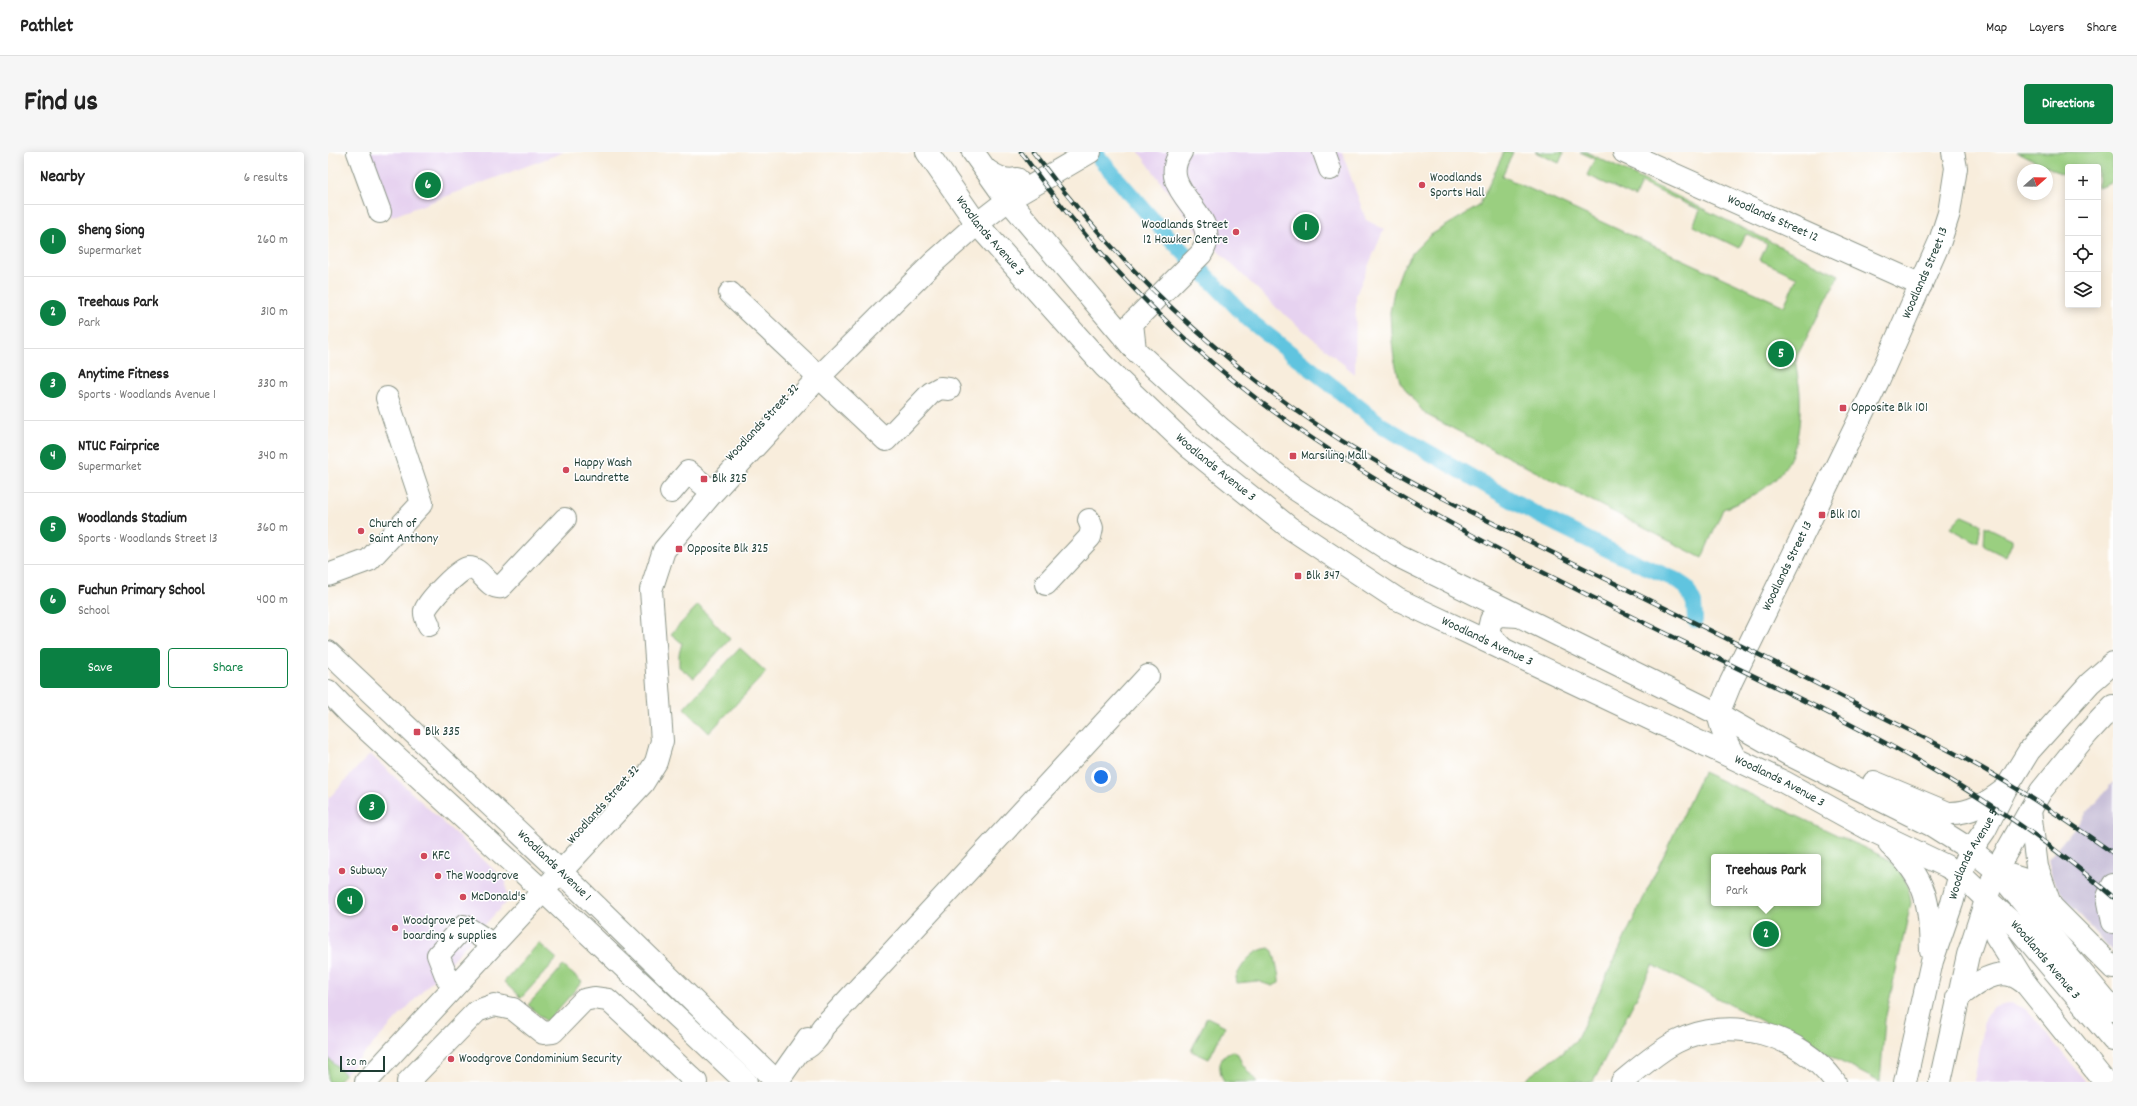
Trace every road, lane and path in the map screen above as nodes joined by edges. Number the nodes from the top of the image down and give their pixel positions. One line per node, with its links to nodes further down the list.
1 (358, 152): 9 (main road)
2 (926, 152): 10 (main road, Woodlands Avenue 3)
3 (1181, 152): 13 (main road)
4 (1624, 152): 11 (main road, Woodlands Street 12)
5 (1953, 152): 11 (main road, Woodlands Street 13)
6 (1076, 155): 8 (main road)
7 (979, 160): 8 (main road)
8 (1008, 190): 10 (main road, Woodlands Street 32); 13 (main road, Woodlands Avenue 3)
9 (380, 212)
10 (973, 218): 14 (main road, Woodlands Street 32); 26 (main road, Woodlands Avenue 3)
11 (1921, 285): 32 (main road, Woodlands Street 13)
12 (730, 293): 14 (main road)
13 (1135, 350): 24 (main road, Woodlands Avenue 3)
14 (816, 374): 15 (main road); 17 (main road, Woodlands Street 32); 21 (main road, Woodlands Street 32)
15 (949, 389)
16 (387, 398): 22 (main road)
17 (705, 486): 18 (main road); 21 (main road, Woodlands Street 32)
18 (671, 492)
19 (565, 519): 25 (main road)
20 (1089, 520): 23 (main road)
21 (649, 574): 39 (main road, Woodlands Street 32)
22 (328, 575)
23 (1046, 584)
24 (1519, 616): 26 (main road); 32 (main road, Woodlands Avenue 3)
25 (429, 626)
26 (1503, 649): 34 (main road, Woodlands Avenue 3)
27 (328, 652): 39 (main road, Woodlands Avenue 1)
28 (2113, 663): 35 (main road, Woodlands Avenue 5)
29 (1148, 676): 57 (main road)
30 (328, 691): 43 (main road, Woodlands Avenue 1)
31 (2113, 706): 36 (main road, Woodlands Avenue 5)
32 (1718, 714): 33 (main road, Woodlands Avenue 3); 34 (main road)
33 (1742, 728): 35 (main road); 38 (main road, Woodlands Avenue 3)
34 (1735, 758): 37 (main road, Woodlands Avenue 3)
35 (2005, 790): 38 (main road, Woodlands Avenue 5)
36 (2030, 811): 40 (main road, Woodlands Avenue 5); 45 (main road)
37 (1869, 829): 41 (main road, Woodlands Avenue 3); 47 (main road)
38 (1971, 850): 40 (main road, Woodlands Avenue 3); 41 (main road, Woodlands Avenue 5)
39 (556, 867): 43 (main road, Woodlands Street 32); 57 (main road, Woodlands Avenue 1)
40 (1996, 870): 44 (main road, Woodlands Avenue 5); 45 (main road); 51 (main road, Woodlands Avenue 3)
41 (1960, 874): 44 (main road, Woodlands Avenue 3); 47 (main road, Woodlands Avenue 5)
42 (2113, 885): 46 (main road)
43 (538, 886): 53 (main road, Woodlands Street 32); 56 (main road, Woodlands Avenue 1)
44 (1986, 899): 49 (main road); 50 (main road, Woodlands Avenue 5); 52 (main road, Woodlands Avenue 3)
45 (2050, 905): 48 (main road)
46 (2113, 922)
47 (1932, 961): 60 (main road, Woodlands Avenue 5)
48 (2113, 968)
49 (2026, 984): 50 (main road); 62 (main road)
50 (1957, 998): 61 (main road, Woodlands Avenue 5)
51 (2113, 1010)
52 (2113, 1040)
53 (372, 1071)
54 (408, 1082): 55 (main road)
55 (696, 1082)
56 (746, 1082)
57 (777, 1082)
58 (1622, 1082): 59 (main road)
59 (1835, 1082)
60 (1905, 1082)
61 (1940, 1082)
62 (2106, 1082)

